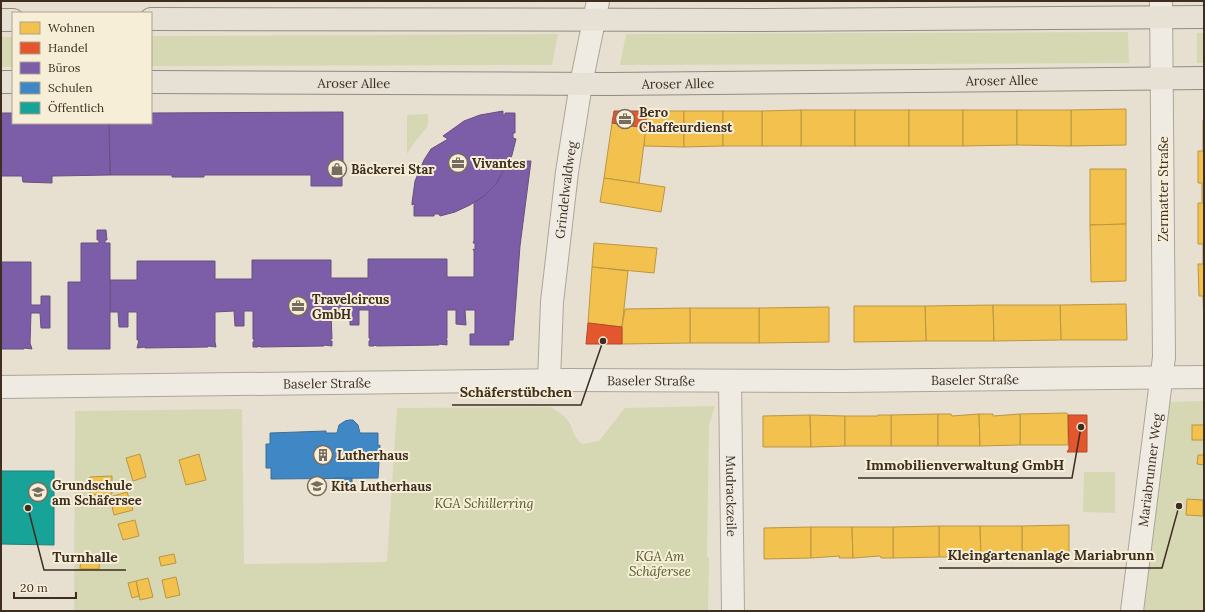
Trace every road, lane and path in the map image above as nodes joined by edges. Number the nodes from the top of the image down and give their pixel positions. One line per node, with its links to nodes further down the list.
1 (1161, 9): 2 (main road); 3 (main road); 7 (street, Zermatter Straße)
2 (596, 10): 6 (main road); 12 (street, Grindelwaldweg)
3 (1204, 17)
4 (1, 20): 5 (main road)
5 (12, 20)
6 (152, 20)
7 (1162, 78): 8 (main road, Aroser Allee); 12 (main road, Aroser Allee); 13 (street, Zermatter Straße)
8 (1204, 78)
9 (1, 82): 10 (main road)
10 (12, 82)
11 (152, 82): 12 (main road, Aroser Allee)
12 (581, 84): 15 (street, Grindelwaldweg)
13 (1161, 377): 14 (street, Baseler Straße); 16 (street, Baseler Straße); 19 (street, Mariabrunner Weg)
14 (1204, 377)
15 (549, 380): 16 (street, Baseler Straße); 17 (street, Baseler Straße)
16 (730, 381): 18 (street, Mudrackzeile)
17 (1, 387)
18 (733, 611)
19 (1132, 611)

